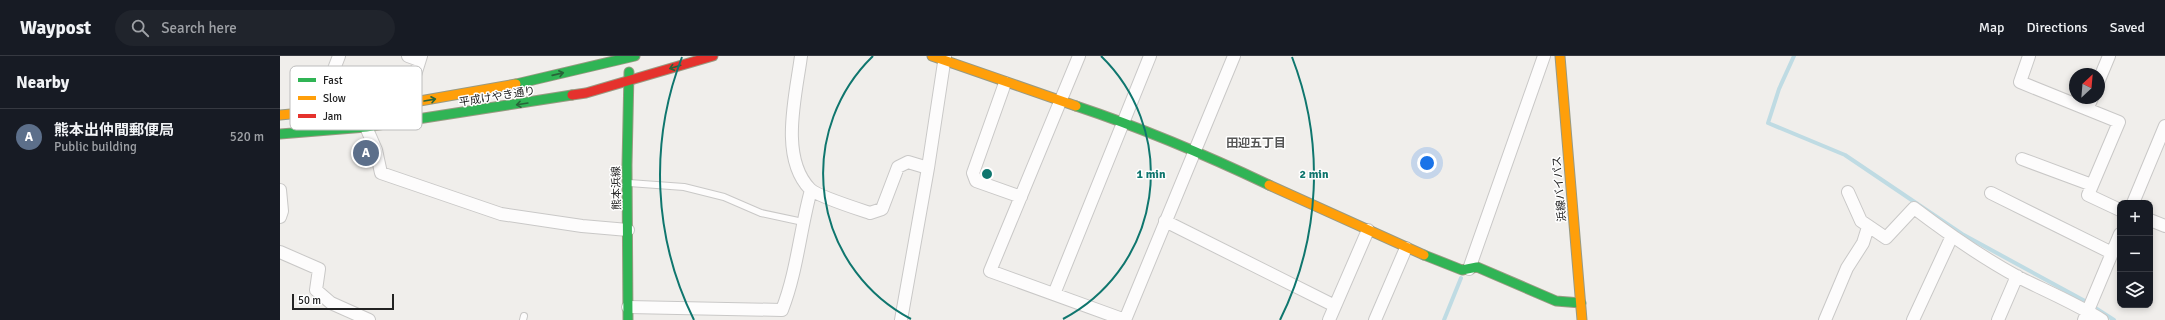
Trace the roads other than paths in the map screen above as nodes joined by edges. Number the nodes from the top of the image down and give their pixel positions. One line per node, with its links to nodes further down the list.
1 (339, 56): 14 (street)
2 (632, 56): 16 (main road, 熊本浜線); 18 (main road, 平成けやき通り, one-way to 2)
3 (712, 56): 16 (main road, 平成けやき通り, one-way to 16)
4 (801, 56): 36 (street)
5 (932, 56): 13 (main road)
6 (1079, 56): 19 (street)
7 (1150, 56): 25 (street)
8 (1234, 56): 30 (street)
9 (1544, 56): 55 (street)
10 (2029, 56): 21 (street)
11 (2109, 56): 15 (street)
12 (1559, 57): 58 (main road, 浜線バイパス)
13 (945, 58): 17 (main road); 32 (street)
14 (335, 66)
15 (2104, 68)
16 (628, 82): 24 (main road, 平成けやき通り, one-way to 24); 33 (main road, 熊本浜線)
17 (1005, 83): 19 (main road); 39 (street)
18 (422, 101)
19 (1061, 101): 25 (main road); 39 (street)
20 (2090, 104): 21 (street)
21 (2087, 110): 34 (street)
22 (290, 114): 23 (main road, 平成けやき通り)
23 (280, 115)
24 (422, 119)
25 (1124, 122): 30 (main road); 57 (street)
26 (2165, 126): 40 (street)
27 (329, 130): 29 (main road, 平成けやき通り)
28 (367, 130): 48 (street)
29 (280, 134)
30 (1194, 150): 43 (street); 49 (main road)
31 (2022, 159): 34 (street)
32 (928, 168): 36 (street); 64 (street)
33 (627, 183): 45 (lane); 48 (main road, 熊本浜線)
34 (2092, 185): 41 (street)
35 (280, 190): 42 (street)
36 (811, 190): 45 (street)
37 (1848, 192): 47 (street)
38 (1991, 193): 54 (street)
39 (1021, 197): 57 (street)
40 (2134, 200)
41 (2117, 209)
42 (280, 217)
43 (1165, 221): 59 (street); 65 (street)
44 (2153, 221): 46 (street)
45 (802, 222): 60 (street)
46 (2165, 226)
47 (1868, 228): 50 (street); 69 (street)
48 (628, 230): 60 (main road, 熊本浜線)
49 (1368, 230): 52 (main road); 59 (street)
50 (1952, 236): 56 (street); 70 (street)
51 (2119, 236): 54 (street)
52 (1406, 248): 55 (main road); 67 (street)
53 (280, 252): 62 (street)
54 (2112, 253): 61 (street)
55 (1469, 269): 58 (main road)
56 (2017, 276): 61 (street); 71 (street)
57 (1054, 294): 65 (street)
58 (1581, 303): 68 (main road, 浜線バイパス)
59 (1335, 306): 66 (street)
60 (628, 307): 63 (main road, 熊本浜線)
61 (2086, 316): 72 (street)
62 (369, 320)
63 (628, 320)
64 (901, 320)
65 (1125, 320)
66 (1329, 320)
67 (1375, 320)
68 (1582, 320)
69 (1825, 320)
70 (1913, 320)
71 (1998, 320)
72 (2102, 320)

